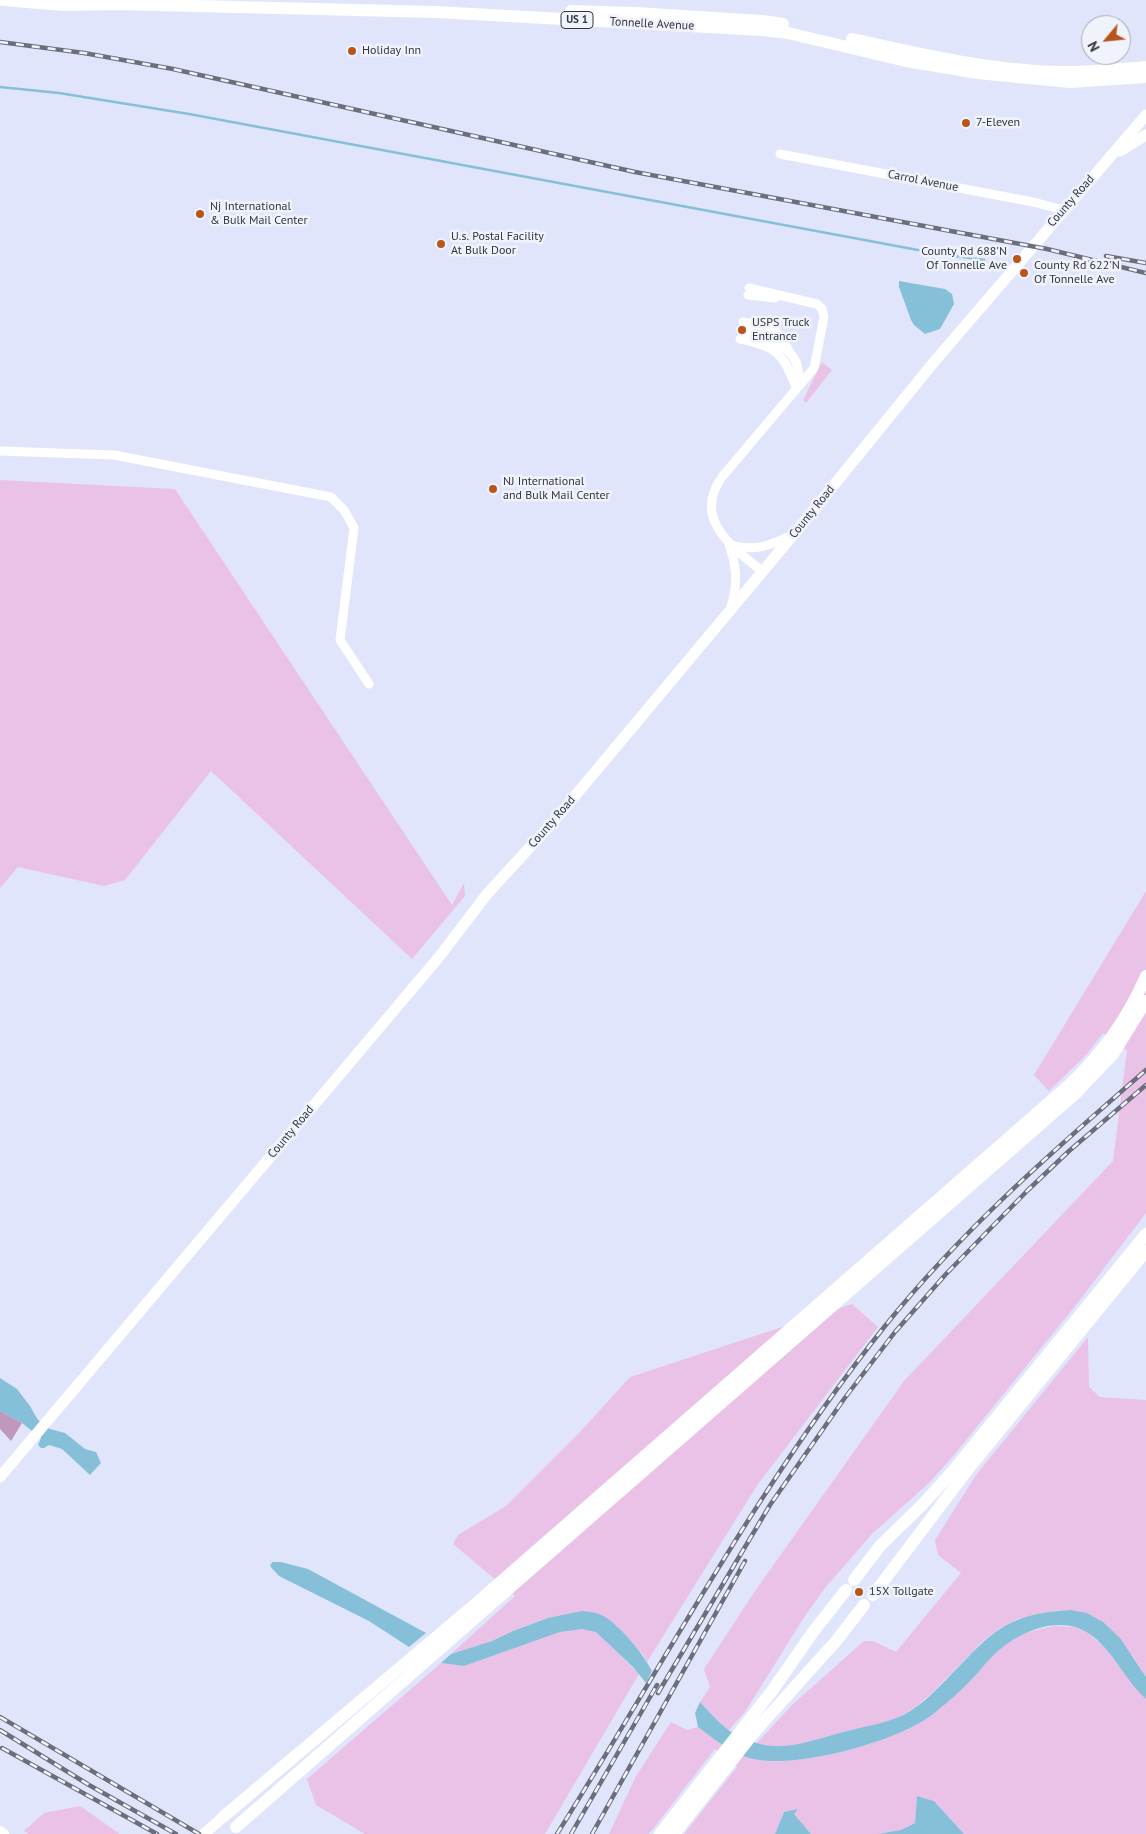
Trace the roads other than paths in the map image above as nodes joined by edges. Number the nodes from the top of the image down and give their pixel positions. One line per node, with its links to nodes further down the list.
1 (4, 0): 3 (highway, Tonnelle Avenue / US 1)
2 (224, 0): 3 (highway, Tonnelle Avenue / US 1)
3 (1146, 74)
4 (1146, 114): 7 (main road, County Road)
5 (1146, 135): 7 (main road, County Road)
6 (780, 154): 8 (street, Carrol Avenue)
7 (1102, 166): 8 (main road, County Road)
8 (1064, 210): 12 (main road, County Road)
9 (749, 291): 10 (street)
10 (796, 388): 10 (street); 13 (street)
11 (0, 451): 16 (street)
12 (794, 534): 13 (street); 14 (main road, County Road)
13 (729, 544): 14 (street); 15 (street)
14 (762, 571): 15 (main road, County Road)
15 (730, 609): 23 (main road, County Road)
16 (369, 684)
17 (1146, 976): 19 (highway)
18 (1146, 1001): 19 (highway)
19 (1108, 1051): 30 (highway); 31 (highway)
20 (1146, 1234): 22 (highway)
21 (1146, 1251): 22 (highway)
22 (1080, 1324): 24 (highway); 26 (highway)
23 (0, 1477)
24 (854, 1580)
25 (846, 1590): 28 (highway)
26 (872, 1595)
27 (864, 1605): 28 (highway)
28 (752, 1726): 29 (highway)
29 (721, 1763): 33 (highway); 34 (highway)
30 (224, 1817): 32 (main road)
31 (232, 1831)
32 (204, 1834)
33 (660, 1834)
34 (674, 1834)

